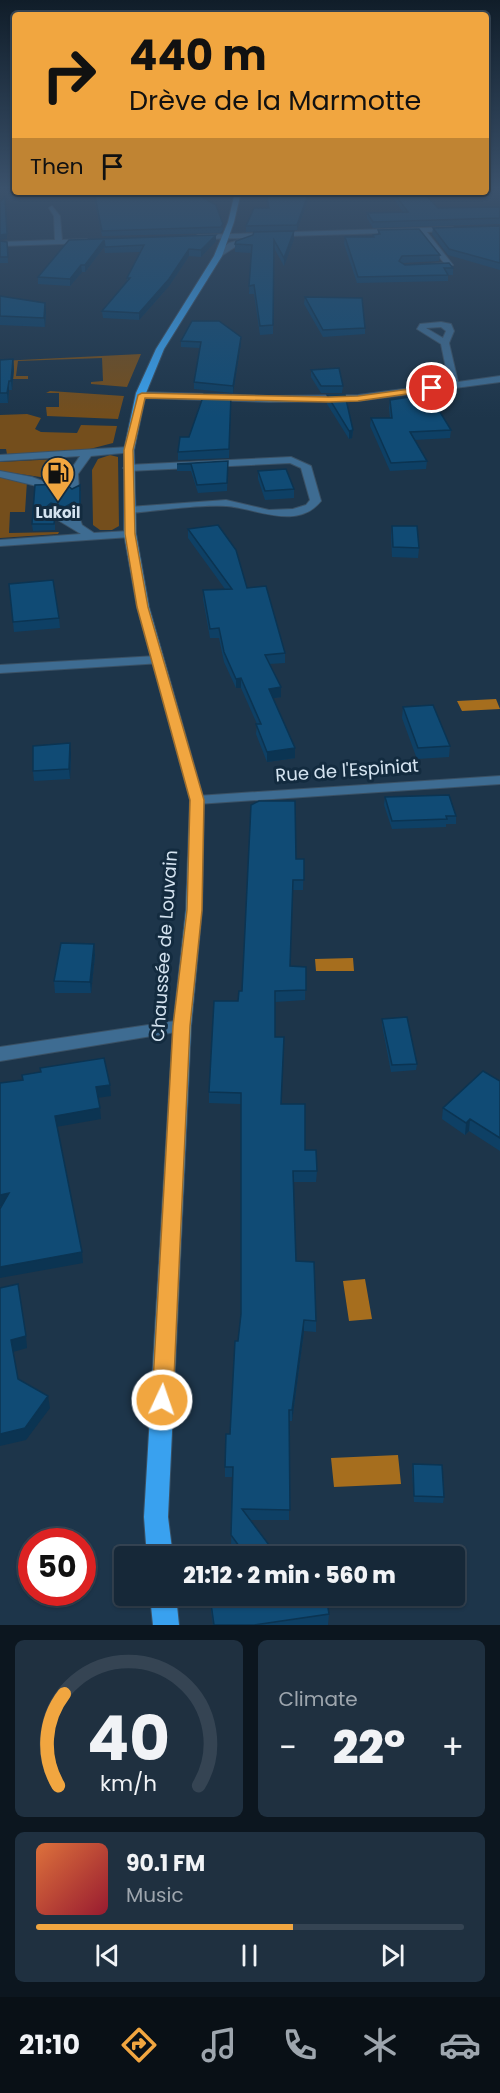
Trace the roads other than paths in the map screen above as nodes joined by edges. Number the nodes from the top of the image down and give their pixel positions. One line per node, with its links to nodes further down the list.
1 (212, 266): 7 (main road, Chaussée de Louvain)
2 (427, 266): 3 (street)
3 (449, 266)
4 (445, 343): 6 (street)
5 (500, 379): 6 (street)
6 (454, 385): 7 (street)
7 (142, 395): 8 (main road, Chaussée de Louvain)
8 (129, 450): 9 (street); 11 (main road, Chaussée de Louvain)
9 (88, 453): 10 (street); 13 (street)
10 (0, 458)
11 (128, 468): 15 (main road, Chaussée de Louvain); 15 (street)
12 (0, 474): 13 (street)
13 (73, 474): 14 (street)
14 (74, 490)
15 (129, 510): 19 (main road, Chaussée de Louvain)
16 (73, 513): 18 (street)
17 (53, 514): 18 (street)
18 (77, 527): 20 (street)
19 (130, 534): 20 (street); 22 (main road, Chaussée de Louvain)
20 (92, 537): 21 (street)
21 (0, 543)
22 (157, 660): 23 (street); 25 (main road, Chaussée de Louvain)
23 (0, 669)
24 (500, 780): 25 (street, Rue de l'Espiniat)
25 (197, 800): 26 (main road, Chaussée de Louvain)
26 (182, 1026): 27 (street); 28 (main road, Chaussée de Louvain)
27 (0, 1054)
28 (159, 1546)
29 (164, 1606): 30 (main road)
30 (166, 1625)

